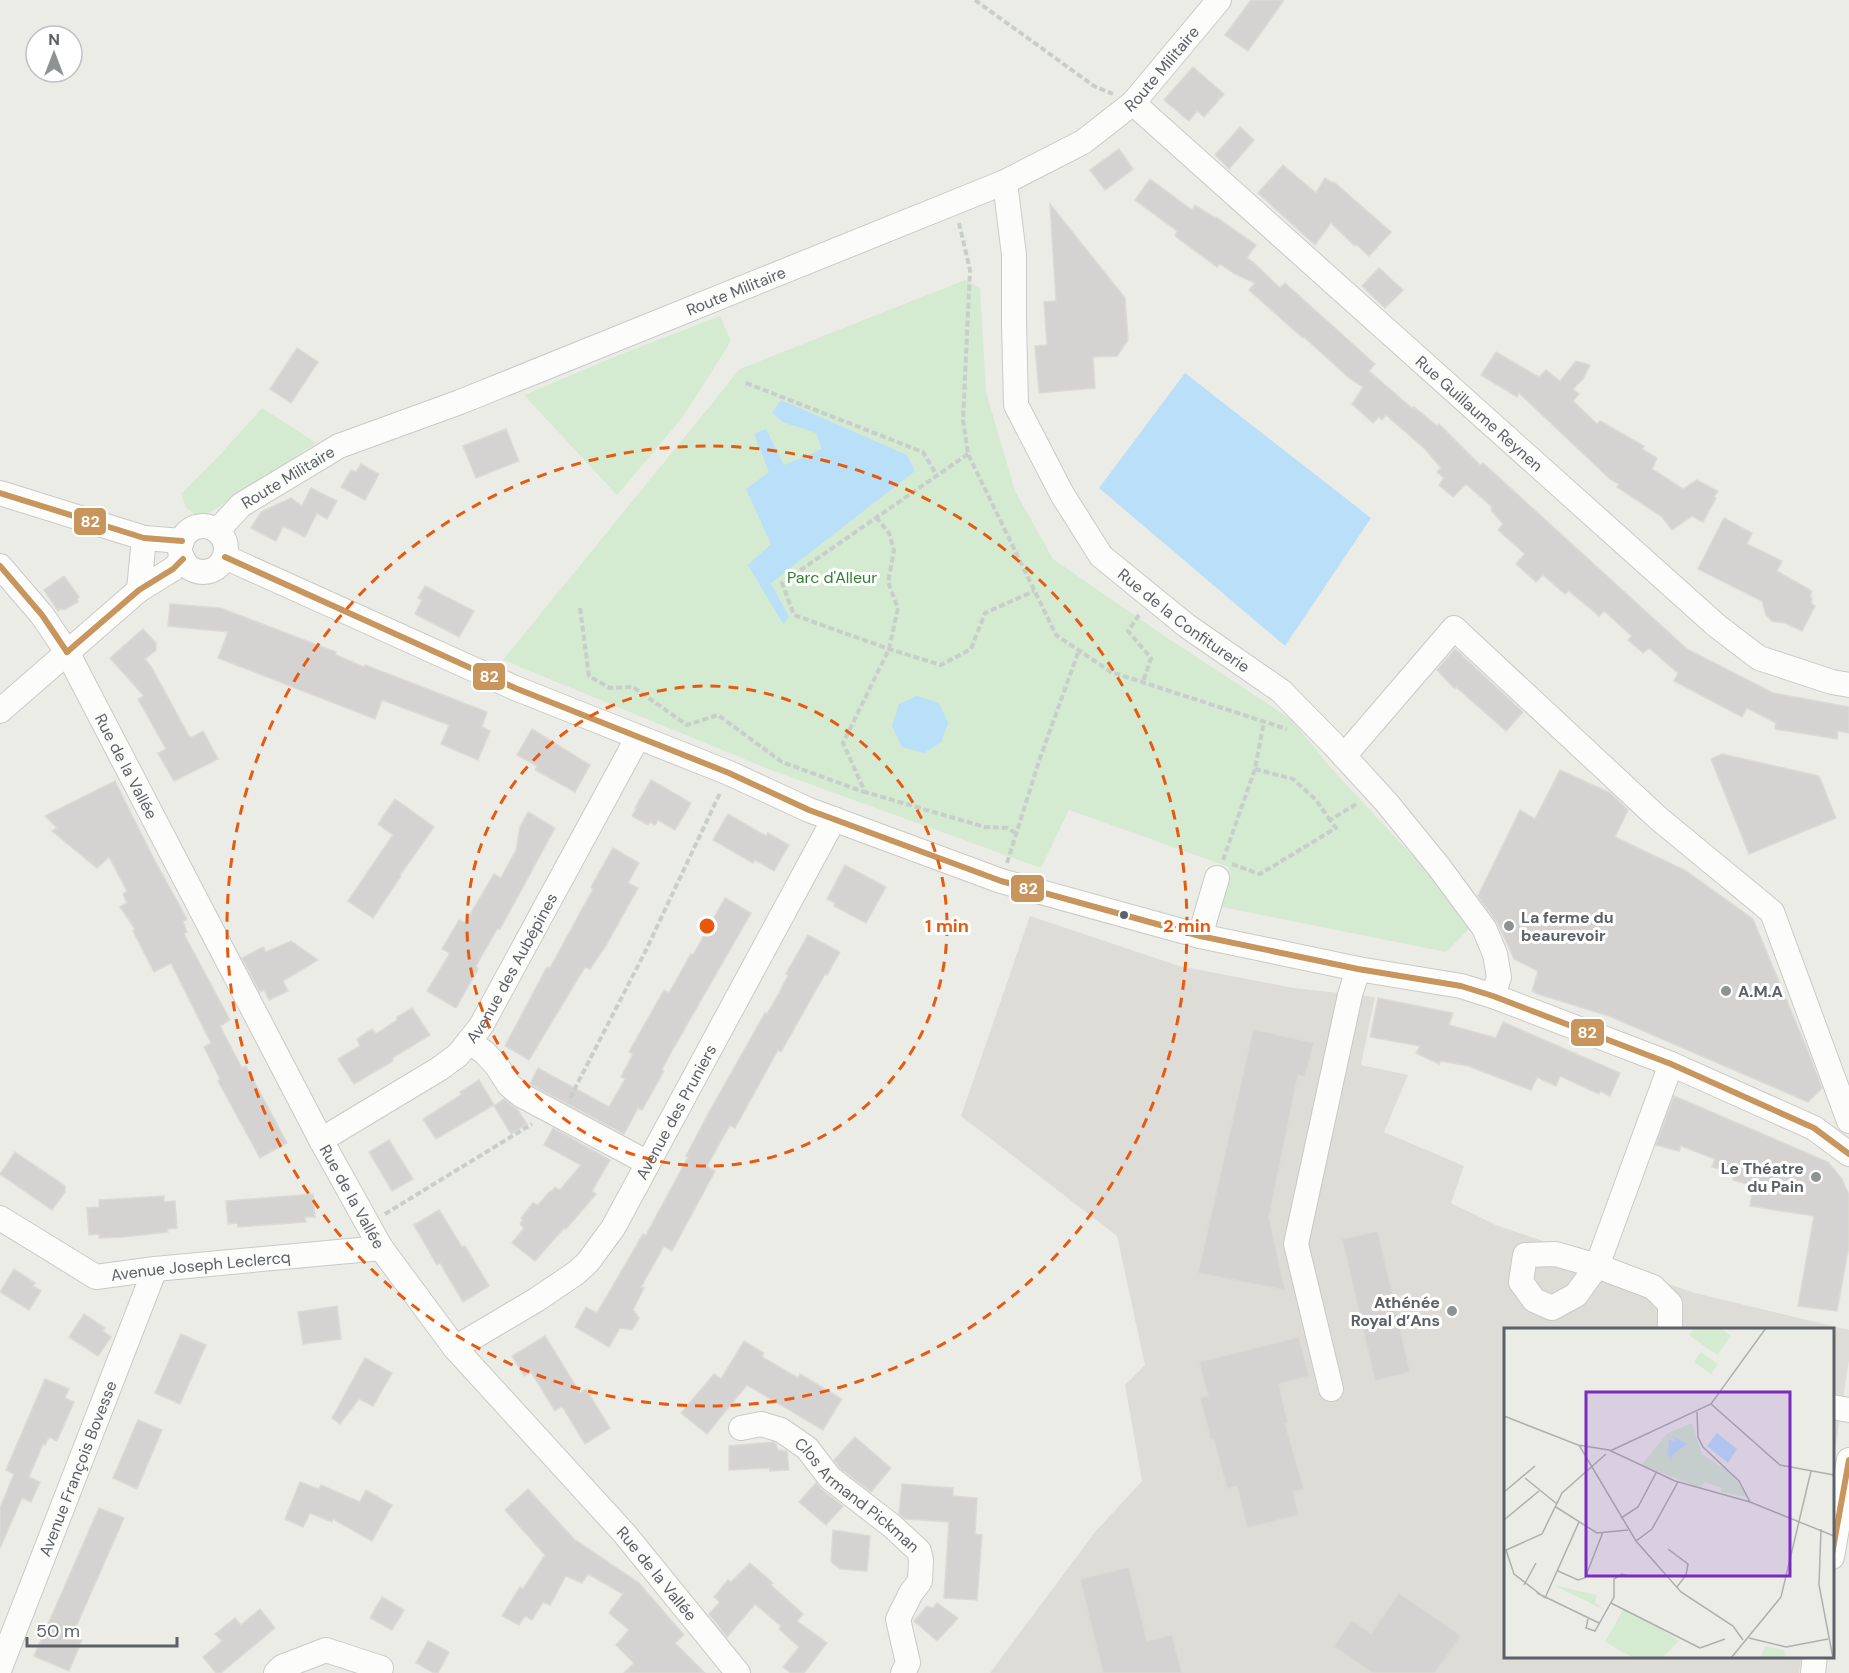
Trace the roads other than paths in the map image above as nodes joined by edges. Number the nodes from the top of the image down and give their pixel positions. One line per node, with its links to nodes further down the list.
1 (1219, 0): 2 (street, Route Militaire)
2 (1133, 103): 3 (street, Route Militaire); 12 (street, Rue Guillaume Reynen)
3 (1005, 182): 5 (street, Route Militaire); 15 (street, Rue de la Confiturerie)
4 (0, 493): 6 (street)
5 (217, 531): 7 (street); 8 (street)
6 (144, 538): 7 (street); 10 (street)
7 (183, 550): 8 (street); 10 (street)
8 (225, 557): 14 (street)
9 (0, 566): 11 (street, Rue de la Vallée)
10 (139, 590): 11 (street)
11 (67, 652): 13 (street); 24 (street, Rue de la Vallée)
12 (1849, 685)
13 (0, 711)
14 (638, 737): 16 (street); 21 (street, Avenue des Aubépines)
15 (1344, 756): 20 (street, Rue de la Confiturerie); 23 (street)
16 (834, 819): 18 (street); 26 (street, Avenue des Pruniers)
17 (1220, 869): 18 (street)
18 (1200, 936): 19 (street)
19 (1358, 969): 20 (street); 32 (street)
20 (1493, 996): 22 (street)
21 (469, 1041): 24 (street, Avenue des Aubépines); 26 (street)
22 (1671, 1064): 25 (street); 30 (street)
23 (1849, 1121)
24 (321, 1140): 28 (street, Rue de la Vallée)
25 (1849, 1154)
26 (648, 1163): 31 (street, Avenue des Pruniers)
27 (0, 1218): 29 (street, Avenue Joseph Leclercq)
28 (381, 1248): 29 (street, Avenue Joseph Leclercq); 31 (street, Rue de la Vallée)
29 (155, 1269): 39 (street, Avenue François Bovesse)
30 (1670, 1328)
31 (455, 1348): 42 (street, Rue de la Vallée)
32 (1331, 1389)
33 (1834, 1407): 34 (street)
34 (1849, 1410)
35 (741, 1428): 43 (street, Clos Armand Pickman)
36 (1849, 1460): 37 (street)
37 (1834, 1551)
38 (1815, 1658): 44 (street)
39 (0, 1668)
40 (381, 1668): 41 (street)
41 (276, 1673)
42 (738, 1673)
43 (903, 1673)
44 (1812, 1673)

